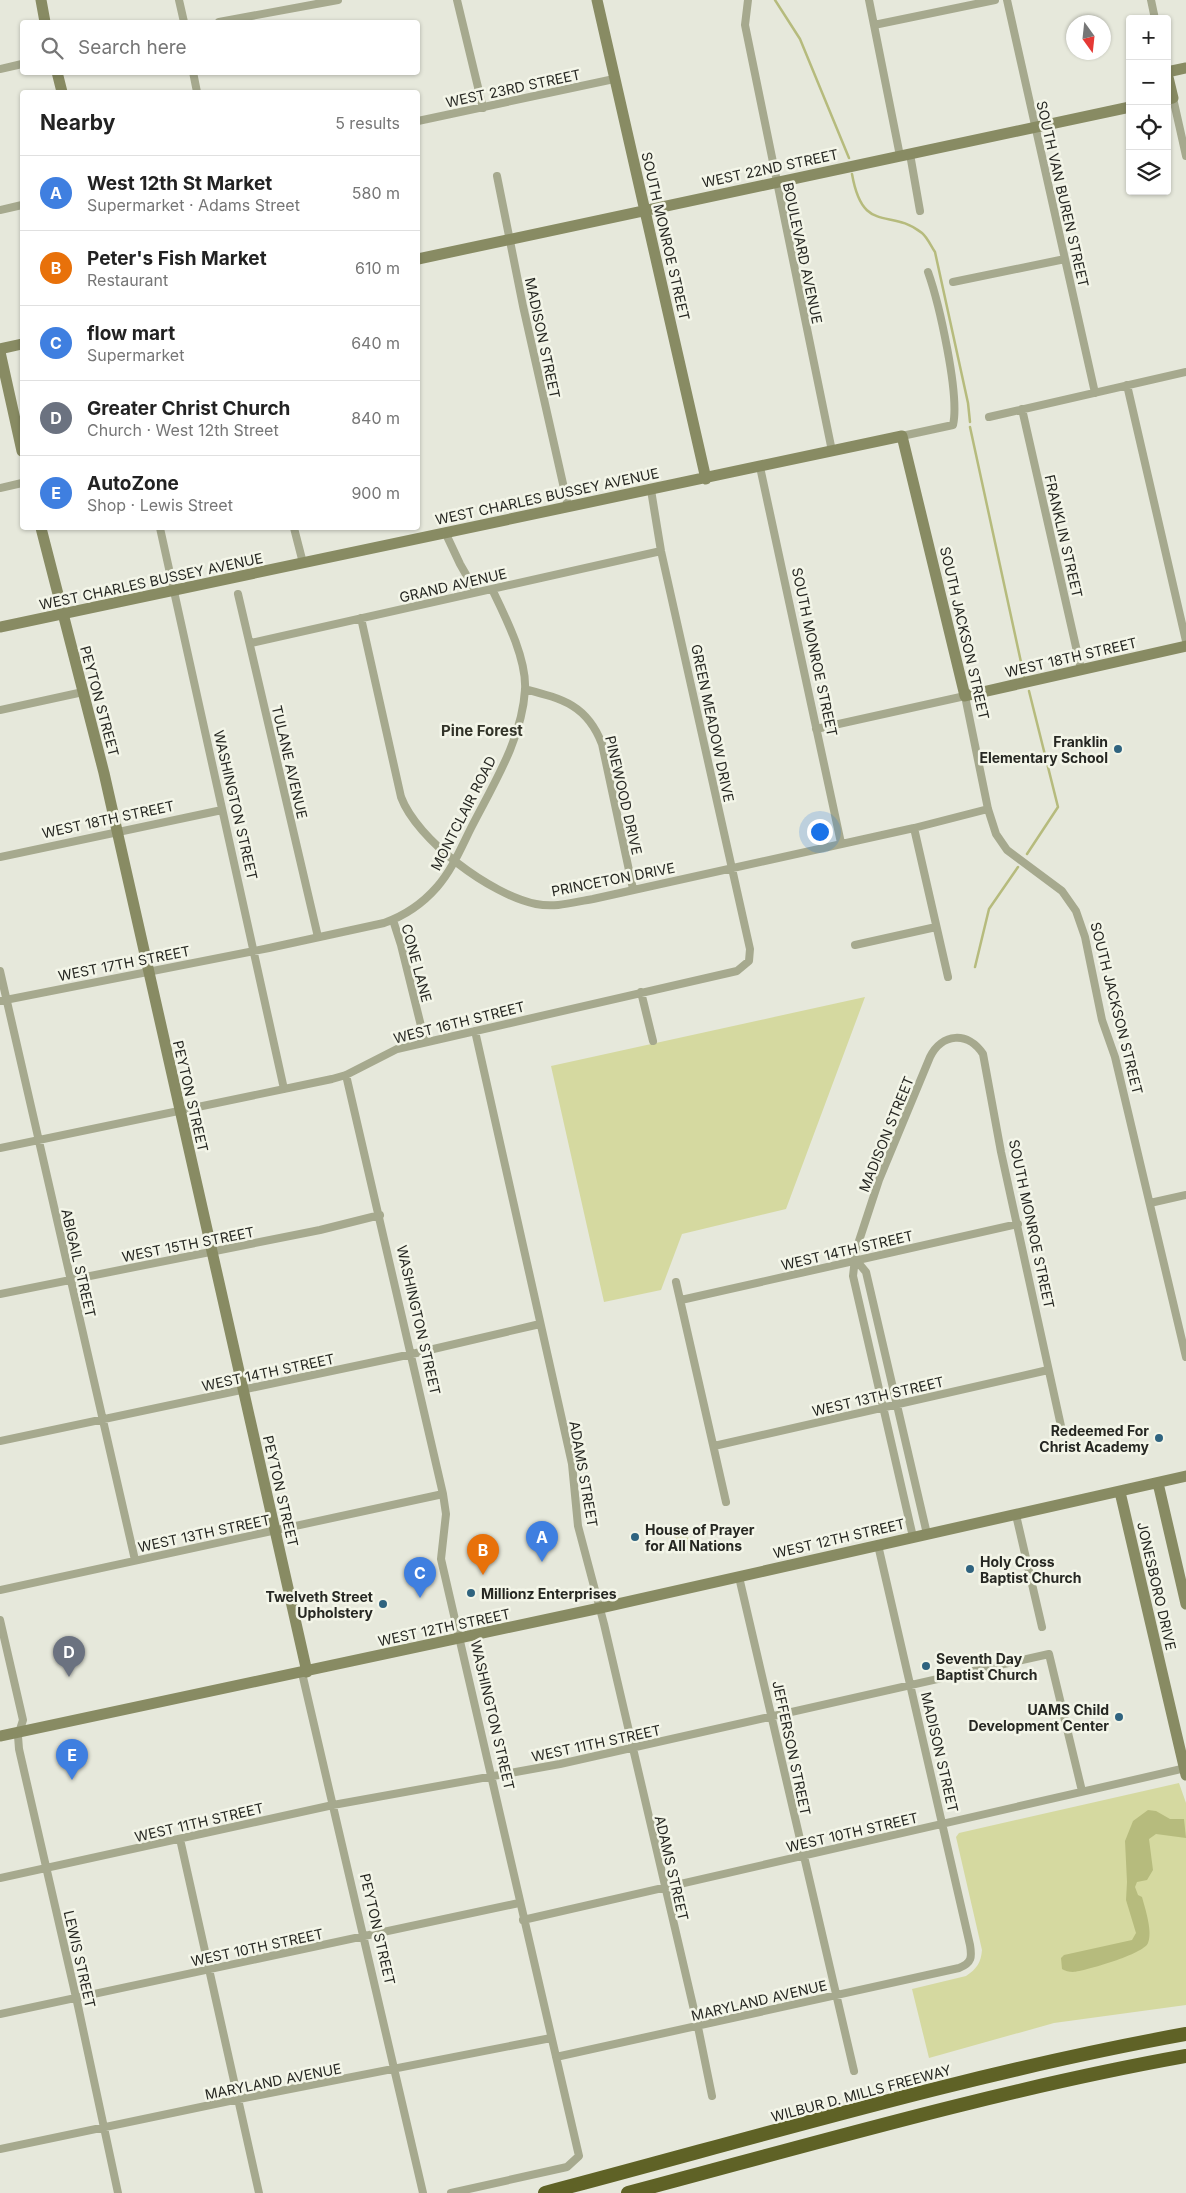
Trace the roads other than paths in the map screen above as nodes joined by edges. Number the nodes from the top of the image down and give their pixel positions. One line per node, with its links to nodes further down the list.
1 (40, 0): 13 (street)
2 (179, 0): 14 (street)
3 (338, 0): 11 (street)
4 (458, 0): 27 (street)
5 (597, 0): 23 (street, SOUTH MONROE STREET)
6 (748, 0): 34 (street, BOULEVARD AVENUE)
7 (869, 0): 16 (street)
8 (995, 0): 16 (street)
9 (1007, 0): 30 (street, SOUTH VAN BUREN STREET)
10 (1151, 0): 12 (street)
11 (317, 2): 15 (street)
12 (1154, 15)
13 (45, 20)
14 (184, 20)
15 (229, 20)
16 (874, 25): 31 (street)
17 (20, 64): 19 (street)
18 (1186, 68): 20 (street)
19 (0, 69)
20 (1171, 72)
21 (58, 75): 24 (street)
22 (194, 75): 25 (street)
23 (614, 79): 27 (street, WEST 23RD STREET); 37 (street, SOUTH MONROE STREET)
24 (62, 90)
25 (197, 90)
26 (1171, 102): 32 (street)
27 (482, 108): 29 (street, WEST 23RD STREET)
28 (1126, 108): 30 (street, WEST 22ND STREET)
29 (420, 121)
30 (1035, 127): 31 (street, WEST 22ND STREET); 40 (street, SOUTH VAN BUREN STREET)
31 (905, 155): 34 (street, WEST 22ND STREET); 38 (street)
32 (1186, 156)
33 (497, 176): 39 (street, MADISON STREET)
34 (775, 183): 37 (street, WEST 22ND STREET); 53 (street, BOULEVARD AVENUE)
35 (20, 205): 36 (street)
36 (0, 210)
37 (645, 210): 39 (street, WEST 22ND STREET); 55 (street, SOUTH MONROE STREET)
38 (920, 211)
39 (510, 240): 41 (street, WEST 22ND STREET); 59 (street, MADISON STREET)
40 (1065, 259): 43 (street); 48 (street, SOUTH VAN BUREN STREET)
41 (420, 260)
42 (928, 272): 51 (street, WEST CHARLES BUSSEY AVENUE)
43 (953, 282)
44 (20, 345): 45 (street)
45 (0, 350): 52 (street)
46 (1186, 372): 47 (street)
47 (1127, 385): 48 (street); 73 (street)
48 (1095, 392): 49 (street)
49 (1022, 409): 50 (street); 76 (street, FRANKLIN STREET)
50 (988, 417)
51 (902, 436): 53 (street, WEST CHARLES BUSSEY AVENUE); 79 (street, SOUTH JACKSON STREET)
52 (20, 442)
53 (832, 452): 54 (street, WEST CHARLES BUSSEY AVENUE)
54 (760, 468): 55 (street, WEST CHARLES BUSSEY AVENUE); 81 (street, SOUTH MONROE STREET)
55 (706, 479): 58 (street, WEST CHARLES BUSSEY AVENUE)
56 (20, 483): 57 (street)
57 (0, 488)
58 (651, 490): 59 (street, WEST CHARLES BUSSEY AVENUE); 64 (street, GREEN MEADOW DRIVE)
59 (568, 506): 63 (street, WEST CHARLES BUSSEY AVENUE)
60 (42, 530): 70 (street, PEYTON STREET)
61 (160, 530): 67 (street, WASHINGTON STREET)
62 (295, 530): 65 (street)
63 (445, 532): 65 (street, WEST CHARLES BUSSEY AVENUE); 68 (street)
64 (661, 551): 66 (street, GRAND AVENUE); 89 (street, GREEN MEADOW DRIVE)
65 (303, 563): 67 (street, WEST CHARLES BUSSEY AVENUE)
66 (492, 589): 68 (street, GRAND AVENUE); 77 (street, MONTCLAIR ROAD)
67 (174, 592): 70 (street, WEST CHARLES BUSSEY AVENUE); 83 (street, WASHINGTON STREET)
68 (476, 592): 71 (street, GRAND AVENUE)
69 (238, 594): 74 (street, TULANE AVENUE)
70 (63, 615): 72 (street, WEST CHARLES BUSSEY AVENUE); 78 (street, PEYTON STREET)
71 (361, 618): 74 (street, GRAND AVENUE); 88 (street, PRINCETON DRIVE)
72 (0, 628)
73 (1186, 640)
74 (251, 643): 93 (street, TULANE AVENUE)
75 (1186, 646): 76 (street, WEST 18TH STREET)
76 (1081, 669): 79 (street, WEST 18TH STREET)
77 (525, 689): 88 (street, MONTCLAIR ROAD); 90 (street, PINEWOOD DRIVE)
78 (83, 692): 80 (street); 85 (street, PEYTON STREET)
79 (966, 696): 81 (street, WEST 18TH STREET); 82 (street, SOUTH JACKSON STREET)
80 (0, 710)
81 (816, 730): 86 (street, SOUTH MONROE STREET)
82 (988, 809): 84 (street, PRINCETON DRIVE); 112 (street, SOUTH JACKSON STREET)
83 (222, 810): 85 (street, WEST 18TH STREET); 95 (street, WASHINGTON STREET)
84 (914, 828): 86 (street, PRINCETON DRIVE); 92 (street)
85 (117, 833): 87 (street, WEST 18TH STREET); 98 (street, PEYTON STREET)
86 (841, 843): 89 (street, PRINCETON DRIVE)
87 (0, 857)
88 (455, 861): 90 (street, PRINCETON DRIVE); 91 (street, MONTCLAIR ROAD)
89 (732, 868): 90 (street, PRINCETON DRIVE); 96 (street, GREEN MEADOW DRIVE)
90 (633, 889)
91 (393, 920): 93 (street, MONTCLAIR ROAD); 105 (street, CONE LANE)
92 (936, 926): 94 (street); 99 (street)
93 (318, 937): 95 (street, MONTCLAIR ROAD)
94 (855, 945)
95 (253, 950): 98 (street, WEST 17TH STREET); 107 (street, WASHINGTON STREET)
96 (748, 961): 100 (street, WEST 16TH STREET)
97 (0, 971): 101 (street, ABIGAIL STREET)
98 (148, 972): 101 (street, WEST 17TH STREET); 108 (street, PEYTON STREET)
99 (948, 977)
100 (641, 992): 102 (street, WEST 16TH STREET); 104 (street)
101 (4, 1000): 109 (street, ABIGAIL STREET)
102 (475, 1031): 105 (street, WEST 16TH STREET); 121 (street, ADAMS STREET)
103 (963, 1038): 114 (street, SOUTH MONROE STREET); 116 (street, MADISON STREET)
104 (653, 1041)
105 (424, 1042): 106 (street, WEST 16TH STREET)
106 (346, 1075): 107 (street, WEST 16TH STREET); 113 (street, WASHINGTON STREET)
107 (284, 1089): 108 (street, WEST 16TH STREET)
108 (179, 1112): 109 (street, WEST 16TH STREET); 115 (street, PEYTON STREET)
109 (39, 1141): 110 (street, WEST 16TH STREET); 117 (street, ABIGAIL STREET)
110 (0, 1148)
111 (1186, 1195): 112 (street)
112 (1150, 1203): 123 (street, SOUTH JACKSON STREET)
113 (380, 1215): 115 (street, WEST 15TH STREET); 122 (street, WASHINGTON STREET)
114 (1018, 1224): 116 (street, WEST 14TH STREET); 124 (street, SOUTH MONROE STREET)
115 (211, 1253): 117 (street, WEST 15TH STREET); 125 (street, PEYTON STREET)
116 (856, 1260): 120 (street, WEST 14TH STREET); 126 (street); 127 (street, MADISON STREET)
117 (70, 1280): 119 (street, WEST 15TH STREET); 128 (street, ABIGAIL STREET)
118 (676, 1282): 120 (street)
119 (0, 1294)
120 (681, 1300): 131 (street)
121 (540, 1324): 122 (street, WEST 14TH STREET); 146 (street, ADAMS STREET)
122 (412, 1354): 125 (street, WEST 14TH STREET); 135 (street, WASHINGTON STREET)
123 (1186, 1357)
124 (1048, 1370): 126 (street, WEST 13TH STREET); 129 (street, SOUTH MONROE STREET)
125 (242, 1390): 128 (street, WEST 14TH STREET); 138 (street, PEYTON STREET)
126 (897, 1405): 127 (street, WEST 13TH STREET); 139 (street)
127 (883, 1408): 131 (street, WEST 13TH STREET); 140 (street, MADISON STREET)
128 (102, 1421): 130 (street, WEST 14TH STREET); 142 (street, ABIGAIL STREET)
129 (1061, 1426)
130 (0, 1441)
131 (714, 1446): 136 (street)
132 (1186, 1476): 133 (street, WEST 12TH STREET)
133 (1158, 1483): 134 (street, WEST 12TH STREET); 145 (street, JONESBORO DRIVE)
134 (1120, 1492): 137 (street, WEST 12TH STREET); 156 (street, JONESBORO DRIVE)
135 (443, 1494): 138 (street, WEST 13TH STREET); 149 (street, WASHINGTON STREET)
136 (726, 1502)
137 (1016, 1515): 139 (street, WEST 12TH STREET); 148 (street)
138 (274, 1531): 142 (street, WEST 13TH STREET); 150 (street, PEYTON STREET)
139 (926, 1534): 140 (street, WEST 12TH STREET)
140 (913, 1537): 141 (street, WEST 12TH STREET)
141 (878, 1546): 143 (street, WEST 12TH STREET); 151 (street, MADISON STREET)
142 (135, 1560): 144 (street, WEST 13TH STREET)
143 (739, 1577): 146 (street, WEST 12TH STREET); 152 (street, JEFFERSON STREET)
144 (0, 1590)
145 (1186, 1604)
146 (600, 1608): 149 (street, WEST 12TH STREET); 155 (street, ADAMS STREET)
147 (0, 1620): 153 (street, LEWIS STREET)
148 (1042, 1627)
149 (460, 1639): 150 (street, WEST 12TH STREET); 157 (street, WASHINGTON STREET)
150 (304, 1672): 153 (street, WEST 12TH STREET); 159 (street, PEYTON STREET)
151 (912, 1684): 152 (street, WEST 11TH STREET); 158 (street, WEST 11TH STREET); 160 (street, MADISON STREET)
152 (773, 1718): 155 (street, WEST 11TH STREET); 162 (street, JEFFERSON STREET)
153 (20, 1732): 154 (street, WEST 12TH STREET); 163 (street, LEWIS STREET)
154 (0, 1736)
155 (632, 1749): 157 (street, WEST 11TH STREET); 165 (street, ADAMS STREET)
156 (1186, 1770): 158 (street, WEST 10TH STREET)
157 (492, 1776): 159 (street, WEST 11TH STREET); 166 (street, WASHINGTON STREET)
158 (1082, 1791): 160 (street, WEST 10TH STREET)
159 (333, 1805): 161 (street, WEST 11TH STREET); 168 (street, PEYTON STREET)
160 (944, 1824): 162 (street, WEST 10TH STREET); 169 (street, MADISON STREET)
161 (180, 1839): 163 (street, WEST 11TH STREET); 170 (street)
162 (803, 1856): 165 (street, WEST 10TH STREET); 171 (street, JEFFERSON STREET)
163 (46, 1869): 164 (street, WEST 11TH STREET); 172 (street, LEWIS STREET)
164 (0, 1878)
165 (664, 1888): 167 (street, WEST 10TH STREET); 174 (street, ADAMS STREET)
166 (520, 1904): 167 (street, WASHINGTON STREET); 168 (street, WEST 10TH STREET)
167 (523, 1920): 176 (street, WASHINGTON STREET)
168 (364, 1936): 170 (street, WEST 10TH STREET); 179 (street, PEYTON STREET)
169 (967, 1964): 171 (street, MARYLAND AVENUE)
170 (209, 1971): 172 (street, WEST 10TH STREET); 182 (street)
171 (836, 1995): 174 (street, MARYLAND AVENUE); 180 (street, JEFFERSON STREET)
172 (76, 1998): 173 (street, WEST 10TH STREET); 183 (street, LEWIS STREET)
173 (0, 2014)
174 (698, 2027): 178 (street, MARYLAND AVENUE); 181 (street, ADAMS STREET)
175 (1186, 2034): 189 (highway, WILBUR D. MILLS FREEWAY)
176 (551, 2038): 178 (street, WASHINGTON STREET); 179 (street, MARYLAND AVENUE)
177 (1186, 2056): 190 (highway)
178 (556, 2057): 188 (street, WASHINGTON STREET)
179 (394, 2070): 182 (street, MARYLAND AVENUE); 187 (street, PEYTON STREET)
180 (854, 2071)
181 (712, 2096)
182 (239, 2099): 183 (street, MARYLAND AVENUE); 186 (street)
183 (104, 2128): 184 (street, MARYLAND AVENUE); 185 (street, LEWIS STREET)
184 (0, 2149)
185 (118, 2193)
186 (259, 2193)
187 (423, 2193)
188 (451, 2193)
189 (546, 2193)
190 (628, 2193)

